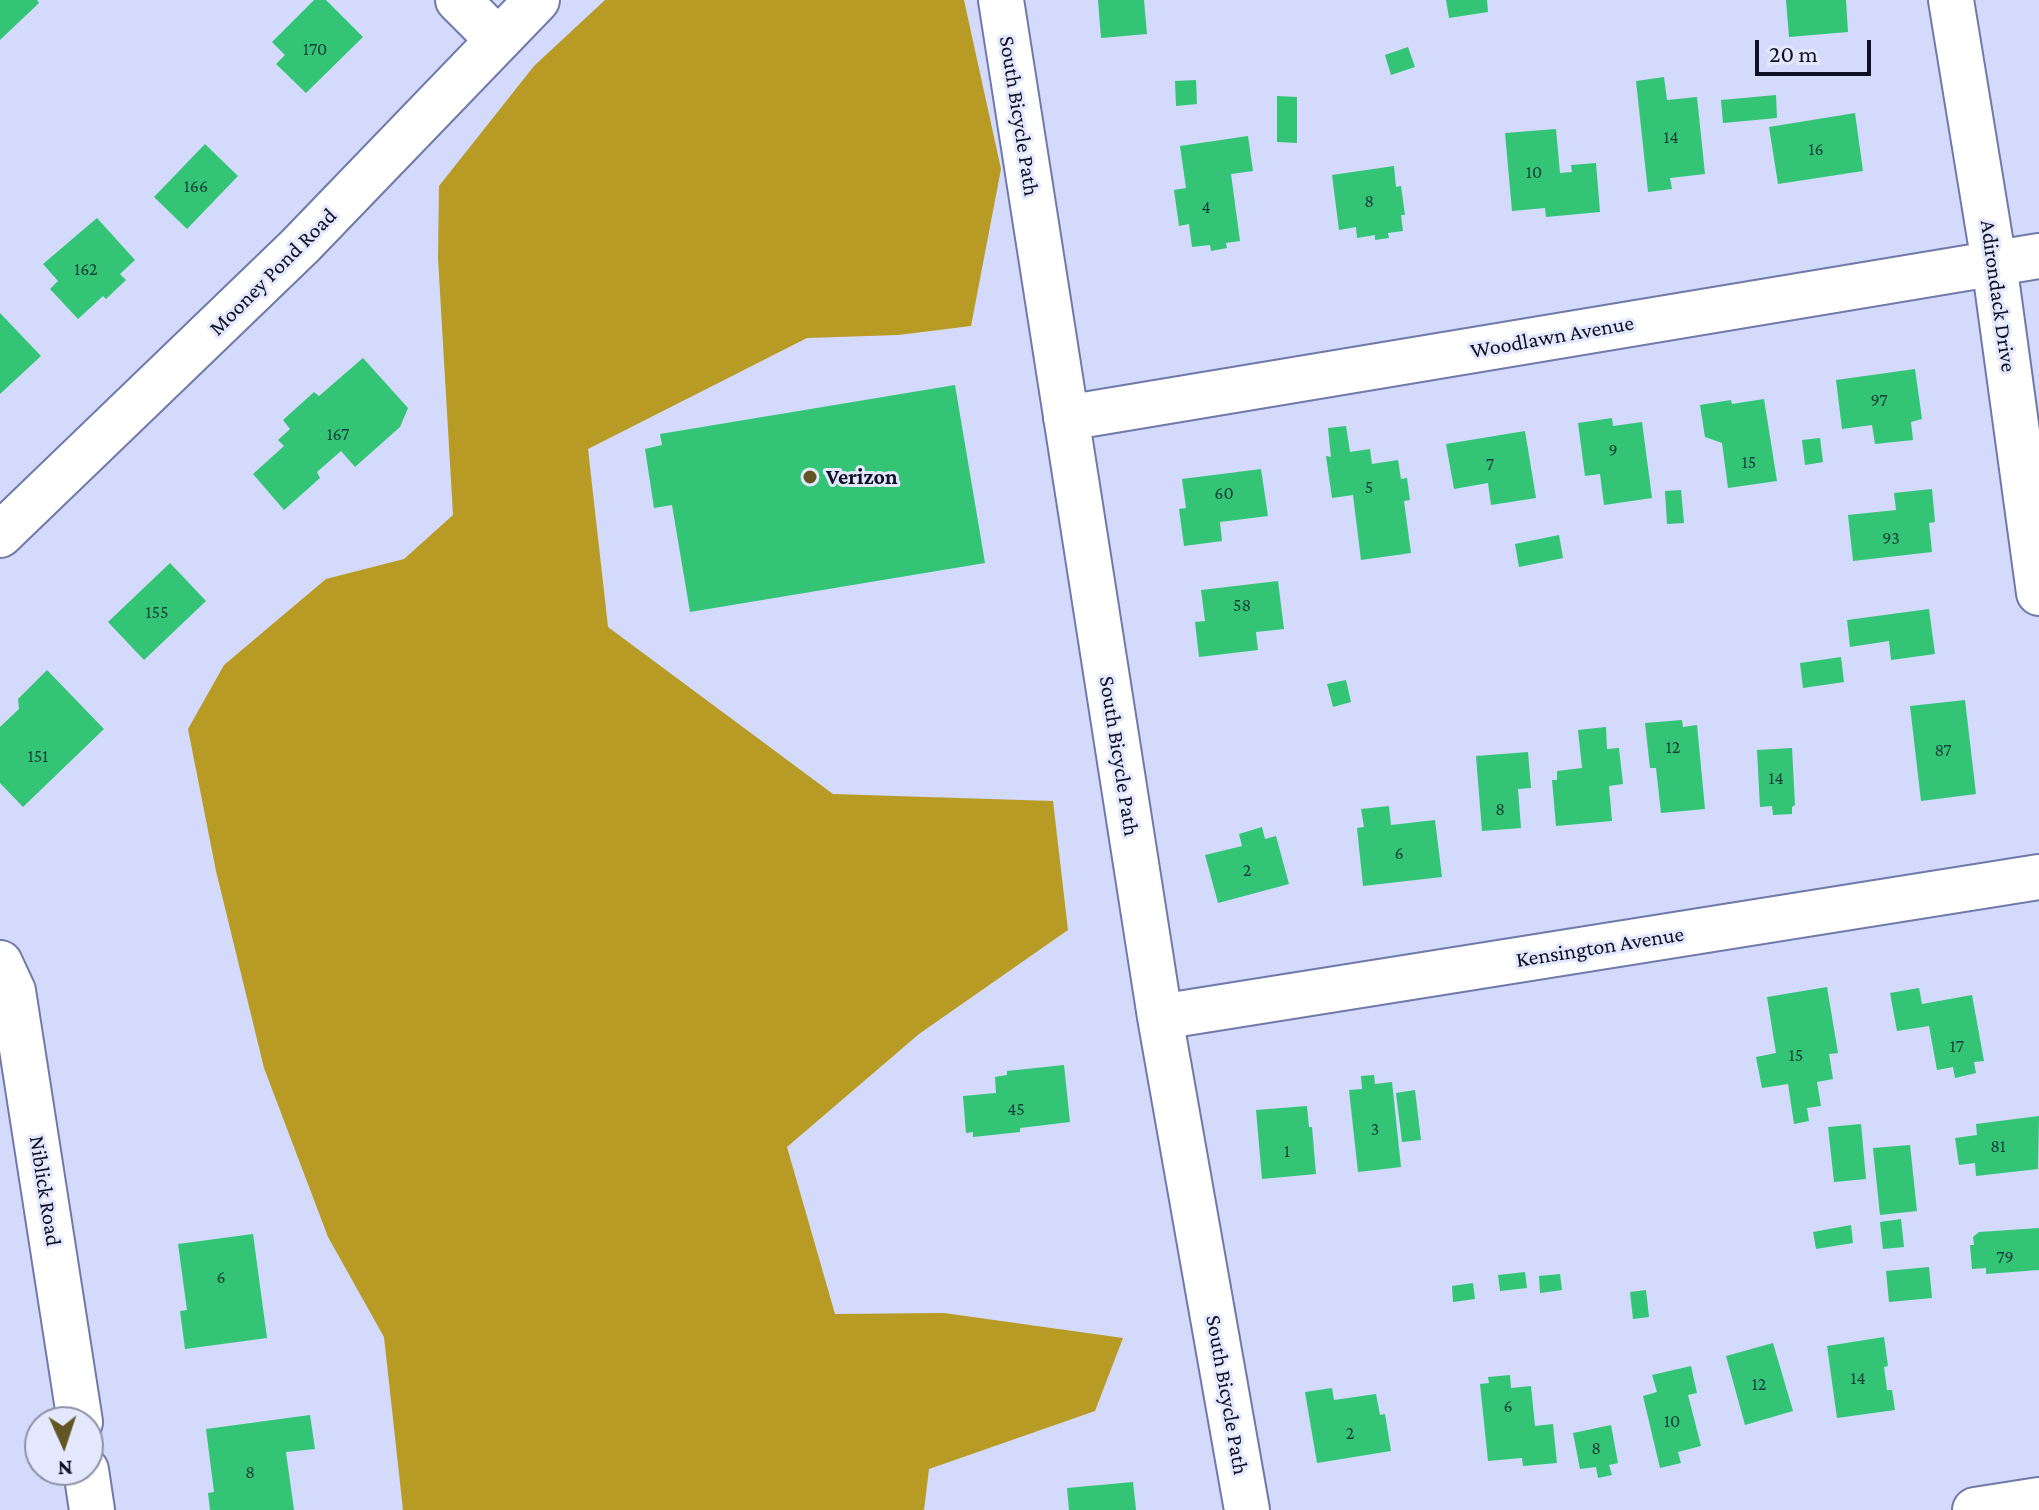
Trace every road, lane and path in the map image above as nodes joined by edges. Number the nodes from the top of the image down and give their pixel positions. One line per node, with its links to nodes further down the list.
1 (458, 0): 5 (street)
2 (537, 0): 5 (street, Mooney Pond Road)
3 (1001, 0): 8 (street, South Bicycle Path)
4 (1951, 0): 7 (street, Adirondack Drive)
5 (498, 40): 9 (street, Mooney Pond Road)
6 (2039, 256): 7 (street, Woodlawn Avenue)
7 (1994, 263): 8 (street, Woodlawn Avenue); 10 (street, Adirondack Drive)
8 (1066, 418): 13 (street, South Bicycle Path)
9 (0, 535)
10 (2039, 593)
11 (2039, 877): 13 (street, Kensington Avenue)
12 (0, 963): 14 (street, Niblick Road)
13 (1160, 1017): 18 (street, South Bicycle Path)
14 (78, 1406)
15 (88, 1486): 17 (street)
16 (2039, 1500): 19 (street)
17 (92, 1510)
18 (1247, 1510)
19 (1975, 1510)

